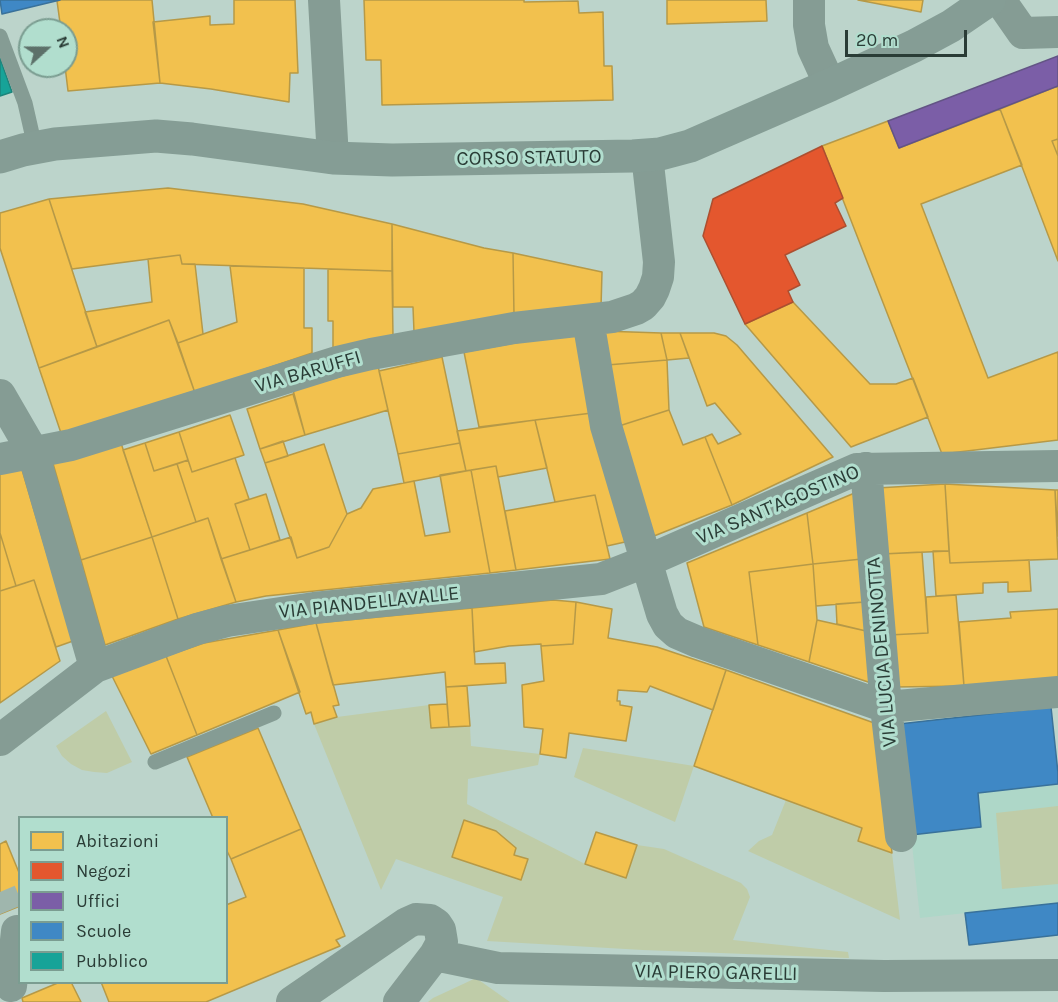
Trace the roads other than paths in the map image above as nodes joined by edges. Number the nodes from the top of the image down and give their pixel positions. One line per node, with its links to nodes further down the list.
1 (324, 0): 11 (street)
2 (809, 0): 7 (street)
3 (989, 0): 7 (main road, CORSO STATUTO)
4 (1000, 0): 5 (street)
5 (1058, 32)
6 (0, 36): 8 (lane)
7 (830, 85): 9 (main road, CORSO STATUTO)
8 (35, 147): 10 (main road, CORSO STATUTO); 11 (main road, CORSO STATUTO)
9 (647, 155): 11 (main road, CORSO STATUTO); 12 (street, VIA BARUFFI)
10 (0, 157)
11 (333, 158)
12 (588, 320): 14 (street, VIA BARUFFI); 18 (street)
13 (0, 395): 14 (street)
14 (33, 452): 15 (street, VIA BARUFFI); 19 (street)
15 (0, 459)
16 (1058, 466): 17 (street, VIA SANT'AGOSTINO)
17 (866, 468): 18 (street, VIA SANT'AGOSTINO); 21 (street, VIA LUCIA DENINOTTA)
18 (646, 561): 19 (street, VIA PIANDELLAVALLE); 21 (street)
19 (95, 667): 23 (street, VIA PIANDELLAVALLE)
20 (1058, 693): 21 (street)
21 (886, 707): 25 (street, VIA LUCIA DENINOTTA)
22 (274, 712): 24 (lane)
23 (0, 740)
24 (155, 762)
25 (901, 836)
26 (15, 926): 29 (street)
27 (435, 955): 28 (street, VIA PIERO GARELLI); 30 (street); 31 (street)
28 (1058, 975)
29 (11, 986)
30 (292, 1002)
31 (399, 1002)

